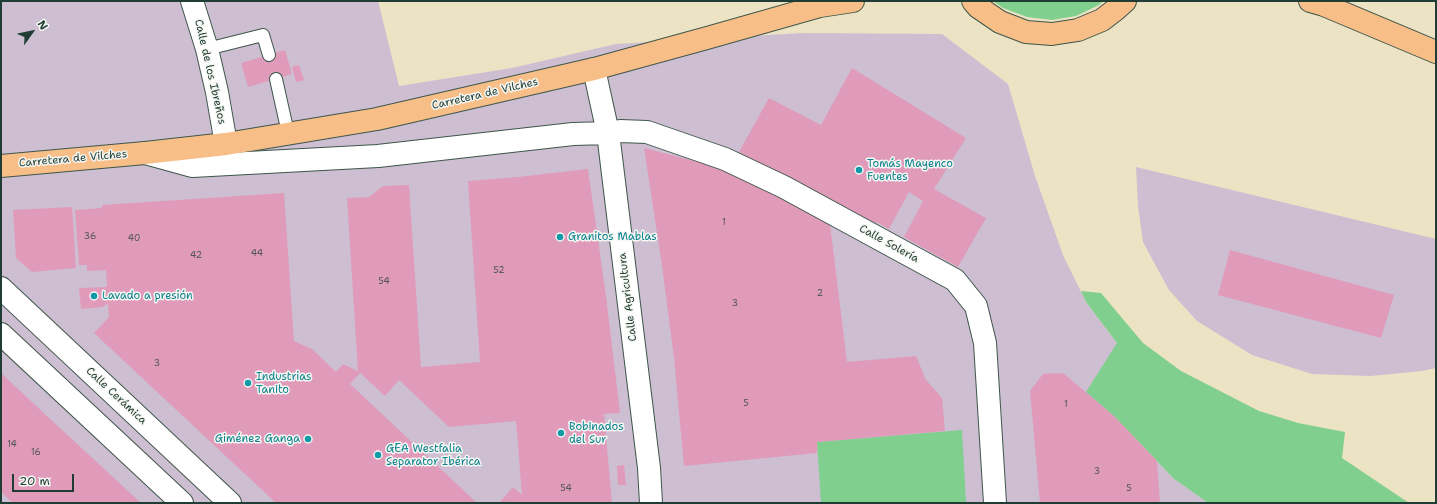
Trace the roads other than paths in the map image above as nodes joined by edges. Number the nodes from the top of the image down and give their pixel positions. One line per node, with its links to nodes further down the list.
1 (192, 1): 7 (street, Calle de los Ibreños)
2 (853, 1): 6 (main road, Carretera de Vilches)
3 (1125, 1): 5 (main road)
4 (1310, 1): 8 (main road)
5 (971, 3)
6 (824, 4): 10 (main road, Carretera de Vilches)
7 (207, 49): 9 (lane); 14 (street, Calle de los Ibreños)
8 (1436, 52)
9 (269, 55)
10 (594, 68): 12 (street, Calle Agricultura); 13 (main road, Carretera de Vilches)
11 (276, 79): 13 (lane)
12 (608, 133): 15 (street, Carretera de Vilches); 21 (street, Calle Agricultura); 22 (street, Calle Solería)
13 (288, 134): 14 (main road, Carretera de Vilches)
14 (226, 144): 15 (main road, Carretera de Vilches)
15 (145, 153): 16 (main road, Carretera de Vilches)
16 (1, 166)
17 (1, 288): 20 (street, Calle Cerámica)
18 (1, 334): 19 (street)
19 (182, 503)
20 (230, 503)
21 (651, 503)
22 (995, 503)

